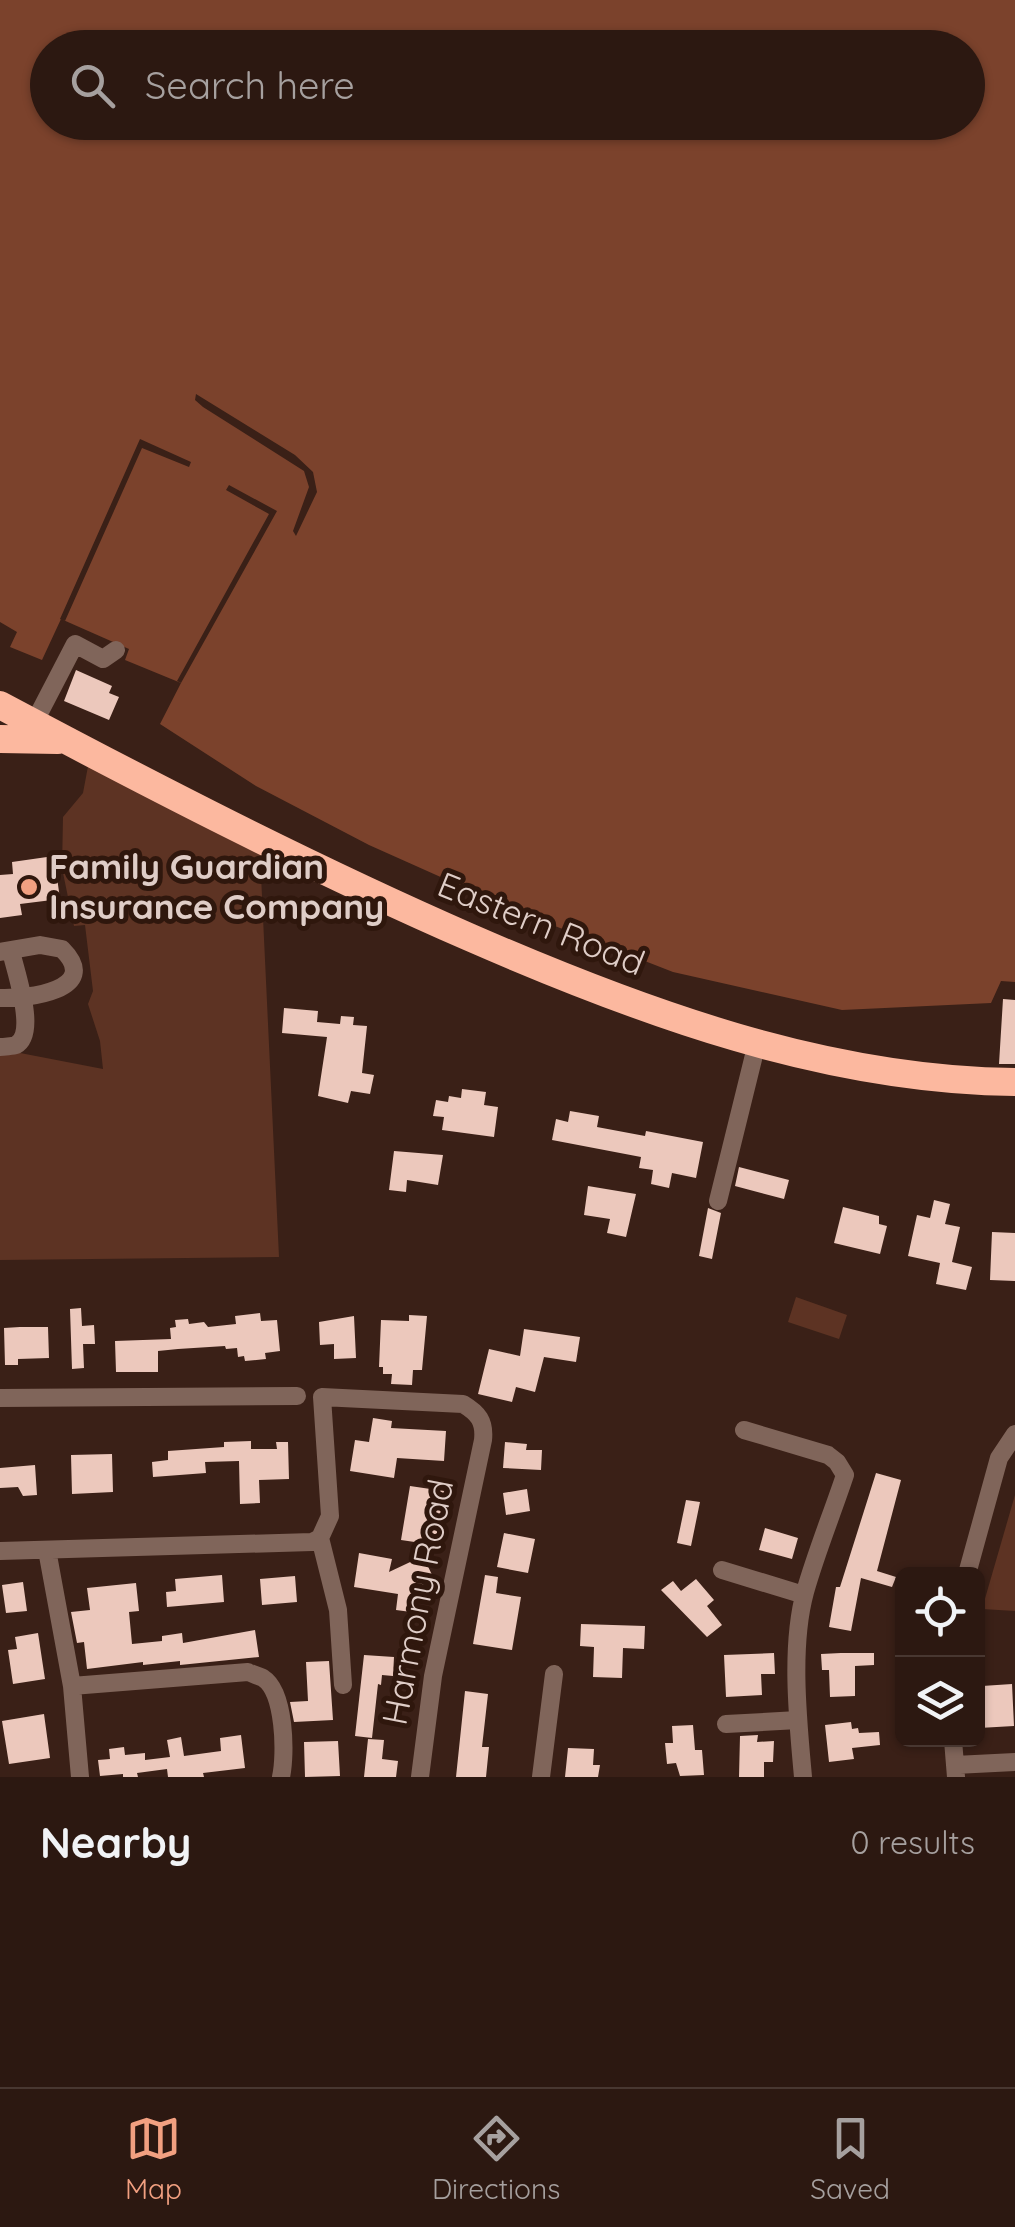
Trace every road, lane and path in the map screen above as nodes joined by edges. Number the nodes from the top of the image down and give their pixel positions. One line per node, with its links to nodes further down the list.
1 (116, 650): 3 (street)
2 (0, 705): 3 (highway, Eastern Road)
3 (34, 724): 5 (highway, Eastern Road)
4 (0, 739): 5 (highway)
5 (70, 740): 9 (highway, Eastern Road)
6 (6, 952): 7 (street); 7 (street)
7 (21, 996): 8 (street); 10 (street)
8 (0, 998)
9 (758, 1042): 11 (highway, Eastern Road); 12 (street)
10 (0, 1047)
11 (1015, 1082)
12 (718, 1201)
13 (297, 1396): 14 (street)
14 (0, 1398)
15 (744, 1430): 22 (street)
16 (1015, 1434): 20 (street)
17 (320, 1538): 18 (street); 24 (street); 32 (street, Harmony Road)
18 (47, 1550): 19 (street); 25 (street)
19 (0, 1551)
20 (969, 1567)
21 (722, 1570): 22 (street)
22 (804, 1595): 26 (street)
23 (554, 1674): 33 (street)
24 (343, 1685)
25 (72, 1686): 30 (street); 31 (street)
26 (798, 1720): 27 (street); 34 (street)
27 (726, 1724)
28 (1015, 1762): 29 (street)
29 (956, 1771)
30 (80, 1777)
31 (282, 1777)
32 (420, 1777)
33 (541, 1777)
34 (804, 1777)

